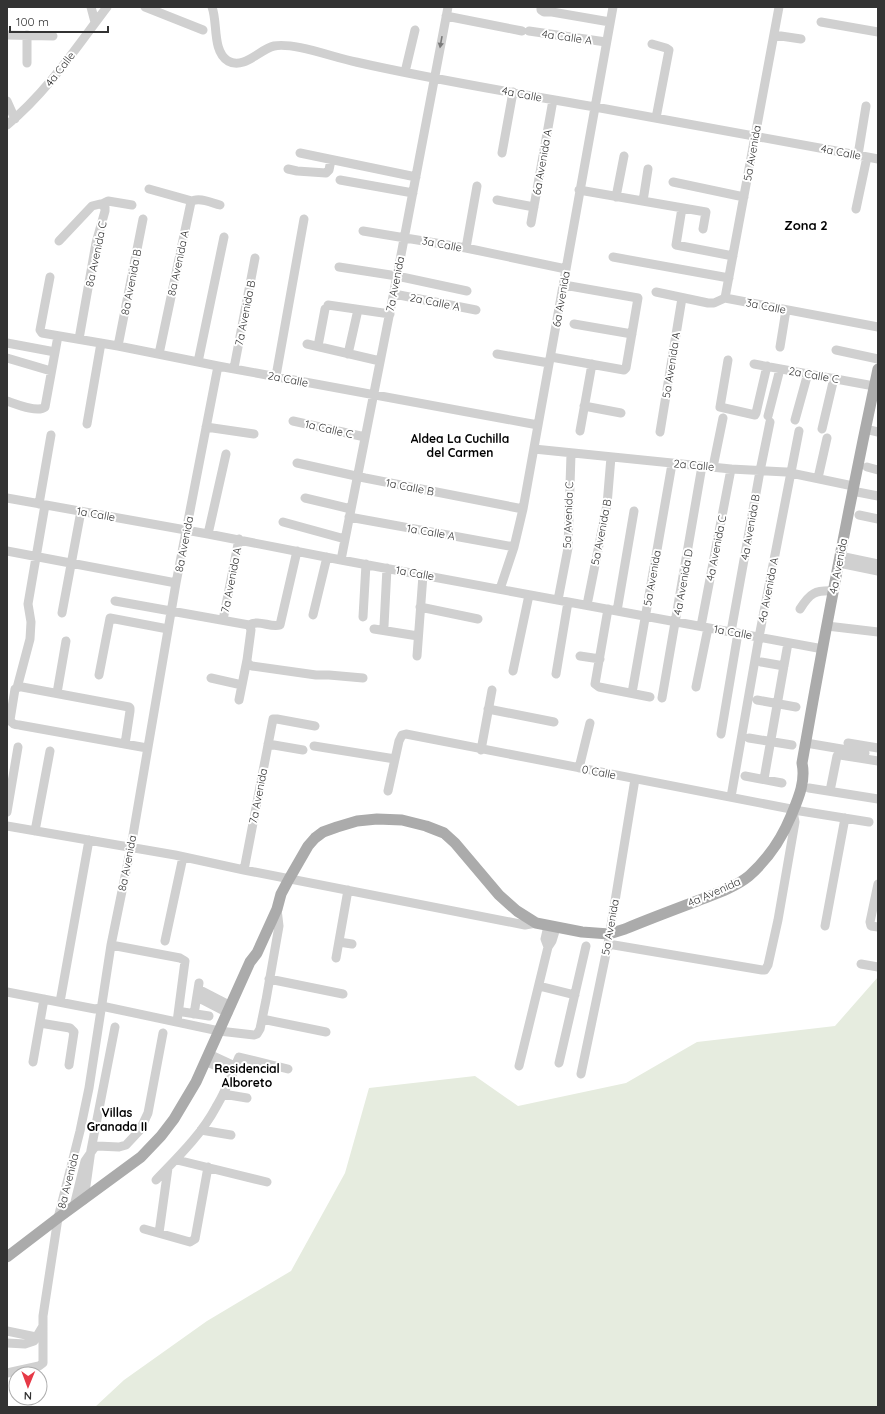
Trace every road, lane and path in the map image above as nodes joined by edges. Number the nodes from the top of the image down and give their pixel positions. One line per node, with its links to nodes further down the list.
1 (91, 7): 9 (street)
2 (107, 7): 9 (street, 4a Calle)
3 (145, 7): 12 (street)
4 (212, 7): 23 (street, 4a Calle)
5 (541, 7): 10 (street)
6 (613, 7): 10 (street, 6a Avenida)
7 (779, 7): 17 (street, 5a Avenida)
8 (447, 12): 20 (street, 4a Calle A); 24 (street, 7a Avenida, one-way to 24)
9 (95, 22): 31 (street, 4a Calle)
10 (610, 22): 20 (street, 6a Avenida)
11 (820, 22): 14 (street)
12 (203, 30)
13 (415, 30): 23 (street)
14 (878, 32)
15 (7, 35): 16 (street)
16 (27, 35): 18 (street); 22 (street)
17 (774, 35): 19 (street); 33 (street, 5a Avenida)
18 (53, 36)
19 (800, 39)
20 (606, 42): 29 (street, 6a Avenida)
21 (652, 44): 30 (street)
22 (27, 63)
23 (405, 72): 24 (street, 4a Calle)
24 (435, 78): 25 (street, 4a Calle); 42 (street, 7a Avenida)
25 (513, 92): 26 (street, 4a Calle); 35 (street)
26 (553, 100): 29 (street, 4a Calle); 57 (street, 6a Avenida A)
27 (7, 101): 31 (street)
28 (866, 106): 37 (street)
29 (594, 107): 30 (street, 4a Calle); 47 (street, 6a Avenida)
30 (656, 118): 33 (street, 4a Calle)
31 (15, 119): 32 (street, 4a Calle)
32 (7, 125)
33 (755, 136): 37 (street, 4a Calle); 50 (street, 5a Avenida)
34 (300, 153): 39 (street)
35 (502, 153)
36 (624, 156): 49 (street)
37 (863, 156): 38 (street, 4a Calle); 59 (street)
38 (878, 159)
39 (331, 160): 40 (street); 42 (street)
40 (288, 169)
41 (648, 169): 53 (street)
42 (416, 177): 48 (street, 7a Avenida)
43 (340, 180): 48 (street)
44 (673, 182): 50 (street)
45 (477, 186): 68 (street)
46 (149, 189): 52 (street)
47 (580, 190): 49 (street); 73 (street, 6a Avenida)
48 (413, 193): 65 (street, 7a Avenida)
49 (616, 196): 53 (street)
50 (744, 197): 69 (street, 5a Avenida)
51 (497, 200): 57 (street)
52 (192, 201): 56 (street); 100 (street, 8a Avenida A)
53 (643, 201): 58 (street)
54 (102, 204): 55 (street); 67 (street, 8a Avenida C); 91 (street, 8a Avenida C)
55 (132, 205)
56 (220, 205)
57 (534, 207): 62 (street, 6a Avenida A)
58 (682, 208): 63 (street); 69 (street)
59 (856, 209)
60 (144, 219): 95 (street, 8a Avenida B)
61 (304, 219): 118 (street)
62 (531, 223)
63 (703, 229)
64 (363, 231): 65 (street, 3a Calle)
65 (404, 237): 68 (street, 3a Calle); 74 (street, 7a Avenida)
66 (224, 238): 108 (street)
67 (59, 241)
68 (466, 248): 73 (street, 3a Calle)
69 (733, 256): 76 (street, 5a Avenida)
70 (613, 257): 76 (street)
71 (255, 258): 113 (street, 7a Avenida B)
72 (339, 267): 74 (street)
73 (566, 269): 77 (street, 6a Avenida)
74 (397, 276): 78 (street); 80 (street, 7a Avenida)
75 (50, 277): 90 (street, 2a Calle)
76 (728, 278): 82 (street, 5a Avenida)
77 (564, 285): 89 (street); 105 (street, 6a Avenida)
78 (467, 291)
79 (656, 292): 81 (street, 3a Calle)
80 (394, 294): 83 (street, 2a Calle A); 86 (street, 7a Avenida)
81 (682, 298): 82 (street, 3a Calle); 135 (street, 5a Avenida A)
82 (724, 298): 84 (street, 3a Calle)
83 (476, 310)
84 (786, 310): 88 (street, 3a Calle); 97 (street)
85 (357, 314): 101 (street)
86 (390, 314): 96 (street); 107 (street, 7a Avenida)
87 (574, 324): 89 (street)
88 (878, 327)
89 (632, 334): 109 (street)
90 (58, 336): 91 (street, 2a Calle); 99 (street)
91 (79, 339): 93 (street, 2a Calle)
92 (7, 343): 99 (street)
93 (101, 343): 95 (street, 2a Calle); 128 (street)
94 (307, 344): 96 (street)
95 (118, 346): 100 (street, 2a Calle)
96 (318, 346): 101 (street)
97 (780, 347)
98 (836, 350): 104 (street)
99 (55, 352): 116 (street)
100 (159, 354): 108 (street, 2a Calle)
101 (348, 354): 107 (street)
102 (497, 354): 105 (street)
103 (7, 358): 116 (street)
104 (878, 359)
105 (550, 360): 109 (street); 129 (street, 6a Avenida)
106 (728, 360): 112 (street)
107 (380, 361): 121 (street, 7a Avenida)
108 (198, 362): 111 (street, 2a Calle)
109 (592, 364): 123 (street)
110 (754, 364): 112 (street, 2a Calle C)
111 (218, 366): 113 (street, 2a Calle); 130 (street, 8a Avenida)
112 (767, 366): 114 (street, 2a Calle C)
113 (234, 368): 118 (street, 2a Calle)
114 (780, 369): 117 (street, 2a Calle C); 152 (street, 4a Avenida B)
115 (878, 369): 120 (main road, 4a Avenida)
116 (51, 371): 122 (street)
117 (808, 373): 119 (street, 2a Calle C); 126 (street)
118 (276, 376): 121 (street, 2a Calle)
119 (834, 378): 120 (street, 2a Calle C); 131 (street)
120 (875, 392): 132 (main road, 4a Avenida)
121 (373, 394): 129 (street, 2a Calle); 139 (street, 7a Avenida)
122 (7, 401)
123 (584, 406): 124 (street); 133 (street)
124 (621, 413)
125 (723, 418): 148 (street)
126 (795, 420)
127 (293, 421): 139 (street, 1a Calle C)
128 (87, 424)
129 (538, 425): 141 (street, 6a Avenida)
130 (206, 426): 137 (street); 168 (street, 8a Avenida)
131 (822, 429)
132 (865, 429): 136 (street); 156 (main road, 4a Avenida)
133 (580, 431)
134 (799, 431): 153 (street, 4a Avenida A)
135 (660, 432)
136 (878, 432)
137 (254, 434)
138 (51, 435): 160 (street)
139 (365, 437): 154 (street, 7a Avenida)
140 (827, 438): 155 (street)
141 (534, 449): 143 (street, 2a Calle); 161 (street, 6a Avenida)
142 (226, 454): 169 (street)
143 (571, 454): 144 (street, 2a Calle); 189 (street, 5a Avenida C)
144 (611, 458): 146 (street, 2a Calle); 192 (street, 5a Avenida B)
145 (297, 463): 154 (street, 1a Calle B)
146 (672, 464): 147 (street, 2a Calle); 199 (street, 5a Avenida)
147 (702, 466): 148 (street, 2a Calle); 203 (street, 4a Avenida D)
148 (713, 467): 150 (street, 2a Calle)
149 (867, 467): 151 (street)
150 (731, 469): 152 (street, 2a Calle); 207 (street, 4a Avenida C)
151 (878, 470)
152 (760, 471): 153 (street, 2a Calle); 210 (street, 4a Avenida B)
153 (791, 472): 155 (street, 2a Calle); 213 (street, 4a Avenida A)
154 (358, 477): 161 (street, 1a Calle B); 164 (street, 7a Avenida)
155 (818, 478): 156 (street, 2a Calle)
156 (853, 488): 157 (street, 2a Calle); 177 (main road, 4a Avenida)
157 (878, 496)
158 (7, 498): 160 (street, 1a Calle)
159 (305, 498): 164 (street, 1a Calle A)
160 (42, 504): 162 (street, 1a Calle); 175 (street)
161 (523, 509): 172 (street, 6a Avenida)
162 (81, 511): 168 (street, 1a Calle); 179 (street)
163 (634, 511): 195 (street)
164 (350, 513): 171 (street, 7a Avenida); 172 (street, 1a Calle A)
165 (859, 515): 166 (street)
166 (878, 519)
167 (283, 522): 171 (street)
168 (187, 530): 169 (street, 1a Calle); 185 (street, 8a Avenida)
169 (208, 534): 170 (street, 1a Calle)
170 (239, 539): 174 (street, 1a Calle); 202 (street, 7a Avenida A)
171 (345, 539): 178 (street, 7a Avenida)
172 (514, 547): 186 (street, 6a Avenida)
173 (7, 551): 175 (street)
174 (297, 551): 176 (street, 1a Calle); 204 (street)
175 (36, 556): 179 (street); 230 (street)
176 (327, 557): 178 (street, 1a Calle); 198 (street)
177 (839, 559): 181 (street); 183 (street); 187 (main road, 4a Avenida)
178 (341, 560): 180 (street, 1a Calle)
179 (71, 563): 185 (street); 197 (street)
180 (366, 564): 182 (street, 1a Calle); 200 (street)
181 (878, 564)
182 (387, 568): 184 (street, 1a Calle); 205 (street)
183 (878, 571)
184 (423, 575): 186 (street, 1a Calle); 193 (street)
185 (176, 583): 196 (street, 8a Avenida)
186 (500, 589): 188 (street, 1a Calle)
187 (834, 591): 194 (street); 206 (main road, 4a Avenida)
188 (529, 595): 189 (street, 1a Calle); 223 (street)
189 (558, 600): 191 (street, 1a Calle)
190 (115, 601): 196 (street)
191 (568, 602): 192 (street, 1a Calle); 224 (street)
192 (587, 605): 195 (street, 1a Calle)
193 (420, 607): 201 (street); 212 (street)
194 (800, 609)
195 (612, 610): 199 (street, 1a Calle); 220 (street)
196 (171, 611): 202 (street); 208 (street, 8a Avenida)
197 (62, 613)
198 (313, 615)
199 (645, 616): 203 (street, 1a Calle); 233 (street, 5a Avenida)
200 (363, 617)
201 (478, 619)
202 (224, 620): 204 (street)
203 (676, 622): 207 (street, 1a Calle); 235 (street, 4a Avenida D)
204 (249, 625): 219 (street)
205 (384, 626)
206 (827, 626): 211 (street); 216 (main road, 4a Avenida)
207 (705, 627): 210 (street, 1a Calle); 229 (street, 4a Avenida C)
208 (168, 629): 225 (street); 253 (street, 8a Avenida)
209 (374, 629): 212 (street)
210 (735, 632): 213 (street, 1a Calle); 244 (street, 4a Avenida B)
211 (878, 632)
212 (418, 636): 217 (street)
213 (759, 637): 215 (street, 1a Calle); 269 (street, 4a Avenida A)
214 (66, 641): 232 (street)
215 (788, 643): 216 (street, 1a Calle); 222 (street)
216 (823, 649): 246 (main road, 4a Avenida)
217 (417, 656)
218 (580, 656): 220 (street)
219 (247, 660): 227 (street); 228 (street)
220 (600, 660): 233 (street)
221 (761, 662): 222 (street)
222 (784, 666): 238 (street)
223 (513, 671)
224 (556, 674)
225 (99, 675)
226 (211, 678): 228 (street)
227 (363, 678)
228 (242, 685): 236 (street)
229 (696, 687)
230 (17, 688): 232 (street); 248 (street)
231 (492, 690): 240 (street)
232 (58, 693): 248 (street)
233 (632, 693): 234 (street)
234 (650, 697)
235 (662, 698)
236 (240, 700)
237 (757, 700): 238 (street)
238 (778, 704): 239 (street); 247 (street)
239 (796, 707)
240 (488, 709): 241 (street); 256 (street)
241 (554, 722)
242 (590, 723): 261 (street)
243 (315, 726): 249 (street, 7a Avenida)
244 (721, 734)
245 (749, 738): 247 (street)
246 (806, 740): 254 (street); 258 (street); 272 (main road, 4a Avenida)
247 (771, 742): 250 (street); 264 (street)
248 (125, 744): 253 (street)
249 (268, 744): 255 (street); 280 (street, 7a Avenida)
250 (792, 745)
251 (314, 746): 259 (street)
252 (18, 747): 271 (street)
253 (147, 748): 278 (street, 8a Avenida)
254 (878, 748)
255 (303, 750)
256 (481, 750): 259 (street, 0 Calle); 261 (street, 0 Calle)
257 (50, 751): 276 (street)
258 (878, 755)
259 (395, 759): 267 (street)
260 (878, 761): 268 (street)
261 (579, 768): 263 (street, 0 Calle)
262 (745, 776): 264 (street)
263 (635, 779): 269 (street, 0 Calle); 291 (street, 5a Avenida)
264 (764, 779): 265 (street)
265 (782, 783)
266 (809, 788): 268 (street)
267 (388, 791)
268 (830, 791): 270 (street)
269 (731, 797): 272 (street, 0 Calle)
270 (878, 799)
271 (7, 812)
272 (792, 812): 273 (street, 0 Calle); 291 (main road, 4a Avenida); 291 (street, 4a Avenida)
273 (845, 818): 274 (street, 0 Calle); 288 (street)
274 (869, 822)
275 (7, 826): 276 (street)
276 (36, 831): 277 (street)
277 (90, 840): 278 (street); 307 (street)
278 (130, 847): 279 (street); 295 (street, 8a Avenida)
279 (183, 857): 280 (street); 292 (street)
280 (244, 870): 281 (street)
281 (289, 879): 283 (street); 284 (main road); 287 (main road)
282 (878, 884): 286 (street)
283 (348, 890): 287 (street); 293 (street)
284 (281, 894): 285 (main road); 298 (main road)
285 (277, 909): 298 (main road); 301 (street)
286 (876, 909): 290 (street)
287 (536, 923): 289 (main road)
288 (825, 926)
289 (552, 927): 291 (main road); 302 (street)
290 (878, 927)
291 (608, 939): 327 (street, 5a Avenida)
292 (165, 941)
293 (339, 942): 294 (street); 297 (street)
294 (352, 944)
295 (111, 945): 308 (street, 8a Avenida); 314 (street)
296 (586, 946): 305 (street)
297 (336, 958)
298 (250, 962): 309 (main road)
299 (861, 964): 300 (street)
300 (878, 967)
301 (269, 979): 304 (street); 313 (street)
302 (538, 986): 305 (street); 324 (street)
303 (7, 992): 306 (street)
304 (343, 994)
305 (575, 995): 322 (street)
306 (44, 999): 307 (street); 315 (street)
307 (60, 1002): 308 (street)
308 (101, 1008): 314 (street); 340 (street, 8a Avenida)
309 (229, 1009): 311 (street); 317 (main road)
310 (182, 1012): 311 (street)
311 (194, 1014): 312 (street)
312 (209, 1016)
313 (262, 1019): 317 (street); 318 (street)
314 (177, 1022): 317 (street)
315 (40, 1023): 321 (street); 323 (street)
316 (115, 1027): 332 (street)
317 (220, 1031): 320 (main road)
318 (326, 1032)
319 (163, 1033): 332 (street)
320 (207, 1058): 325 (street); 338 (main road)
321 (33, 1062)
322 (559, 1063)
323 (69, 1065)
324 (519, 1066)
325 (234, 1069): 326 (street); 328 (street)
326 (288, 1069)
327 (581, 1074)
328 (223, 1094): 329 (street); 330 (street)
329 (247, 1098)
330 (201, 1130): 331 (street); 333 (street)
331 (231, 1135)
332 (91, 1150): 338 (street); 339 (street)
333 (177, 1160): 334 (street); 335 (street)
334 (208, 1167): 337 (street); 342 (street)
335 (168, 1168): 336 (street); 342 (street)
336 (156, 1180)
337 (267, 1182)
338 (84, 1200): 339 (main road)
339 (74, 1206): 340 (main road)
340 (58, 1218): 343 (main road); 344 (street, 8a Avenida)
341 (144, 1229): 342 (street)
342 (160, 1233)
343 (7, 1257)
344 (43, 1326): 346 (street); 348 (street, 8a Avenida)
345 (7, 1331): 346 (street)
346 (36, 1337): 347 (street)
347 (7, 1343)
348 (7, 1373)

